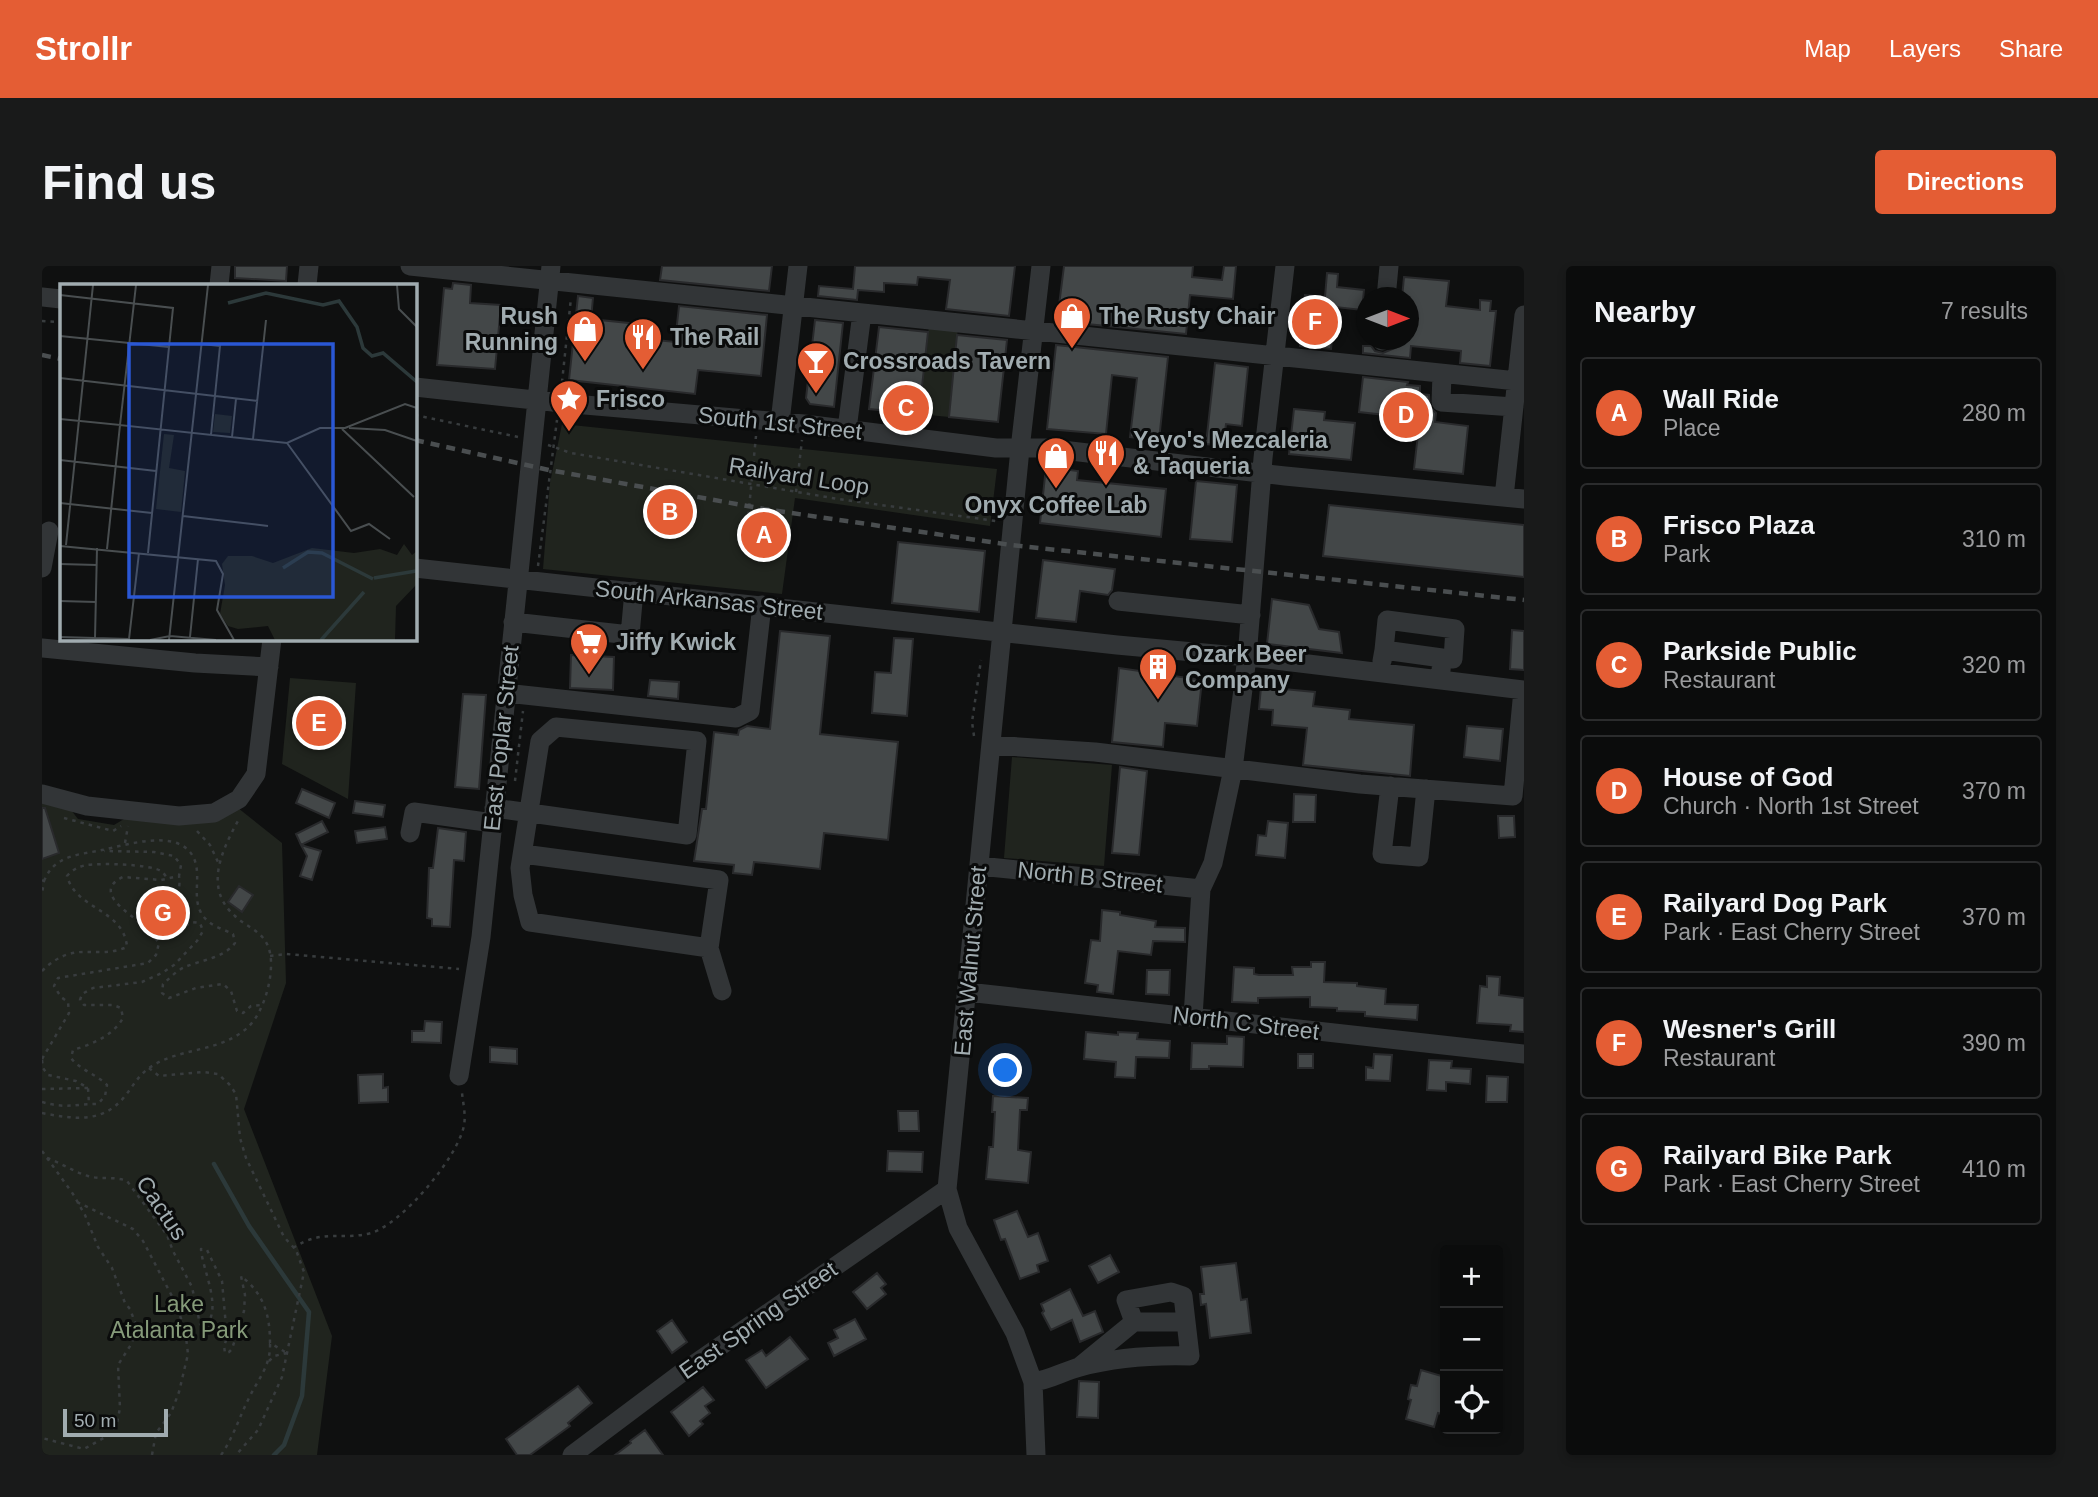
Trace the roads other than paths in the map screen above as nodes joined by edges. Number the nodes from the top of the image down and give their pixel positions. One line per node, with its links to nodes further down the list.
1 (221, 266): 9 (street)
2 (309, 266): 10 (street)
3 (410, 266): 8 (street)
4 (797, 266): 14 (street)
5 (1041, 266): 17 (street, East Walnut Street)
6 (1285, 266): 18 (street)
7 (1389, 266): 11 (street)
8 (551, 273): 14 (street); 22 (street, East Poplar Street)
9 (219, 284)
10 (307, 284)
11 (1387, 287)
12 (42, 297): 13 (street)
13 (60, 299)
14 (793, 306): 15 (street); 24 (street)
15 (862, 313): 17 (street); 25 (street)
16 (1523, 325): 20 (street)
17 (1034, 331): 18 (street); 26 (street, East Walnut Street)
18 (1275, 358): 19 (street); 27 (street)
19 (1442, 374): 20 (street); 23 (street)
20 (1517, 381): 23 (street)
21 (416, 387): 22 (street, South 1st Street)
22 (538, 399): 24 (street, South 1st Street); 33 (street, East Poplar Street)
23 (1514, 407): 28 (street)
24 (780, 422): 25 (street, South 1st Street)
25 (847, 429): 26 (street, South 1st Street)
26 (1020, 449): 27 (street, South 1st Street); 39 (street, East Walnut Street)
27 (1262, 472): 28 (street, South 1st Street); 37 (street)
28 (1504, 497): 29 (street, South 1st Street)
29 (1524, 499)
30 (51, 532): 31 (street)
31 (42, 568)
32 (416, 568): 33 (street, South Arkansas Street)
33 (518, 578): 34 (street, South Arkansas Street); 38 (street, East Poplar Street)
34 (634, 591): 36 (street, South Arkansas Street); 38 (street)
35 (1118, 601): 37 (street)
36 (762, 605): 39 (street, South Arkansas Street); 50 (street)
37 (1251, 615): 43 (street)
38 (513, 622): 49 (street, East Poplar Street)
39 (1004, 632): 43 (street, South Arkansas Street); 52 (street, East Walnut Street)
40 (272, 640): 45 (street)
41 (42, 648): 45 (street)
42 (1384, 650): 44 (street); 44 (street); 46 (street)
43 (1247, 657): 46 (street, South Arkansas Street); 53 (street)
44 (1442, 658): 47 (street)
45 (269, 667): 56 (street)
46 (1380, 672): 47 (street, South Arkansas Street)
47 (1441, 680): 48 (street, South Arkansas Street)
48 (1524, 690): 55 (street)
49 (506, 693): 50 (street); 58 (street, East Poplar Street)
50 (548, 699): 51 (street)
51 (556, 727): 57 (street); 57 (street)
52 (991, 745): 53 (street); 61 (street, East Walnut Street)
53 (1233, 769): 54 (street); 62 (street)
54 (1390, 786): 55 (street); 55 (street)
55 (1426, 789)
56 (42, 794)
57 (529, 813): 58 (street); 60 (street)
58 (494, 816): 59 (street); 68 (street, East Poplar Street)
59 (410, 833)
60 (523, 854): 63 (street); 63 (street)
61 (979, 866): 62 (street, North B Street); 65 (street, East Walnut Street)
62 (1201, 889): 66 (street)
63 (709, 948): 64 (street)
64 (722, 991)
65 (967, 992): 66 (street, North C Street); 69 (street, East Walnut Street)
66 (1193, 1017): 67 (street, North C Street)
67 (1524, 1054)
68 (459, 1076)
69 (947, 1189): 73 (street, East Walnut Street); 74 (street, East Spring Street)
70 (1134, 1322): 71 (street); 71 (street); 72 (street)
71 (1186, 1322): 72 (street)
72 (1079, 1367): 73 (street)
73 (1033, 1382): 75 (street, East Walnut Street)
74 (572, 1455)
75 (1036, 1455)

